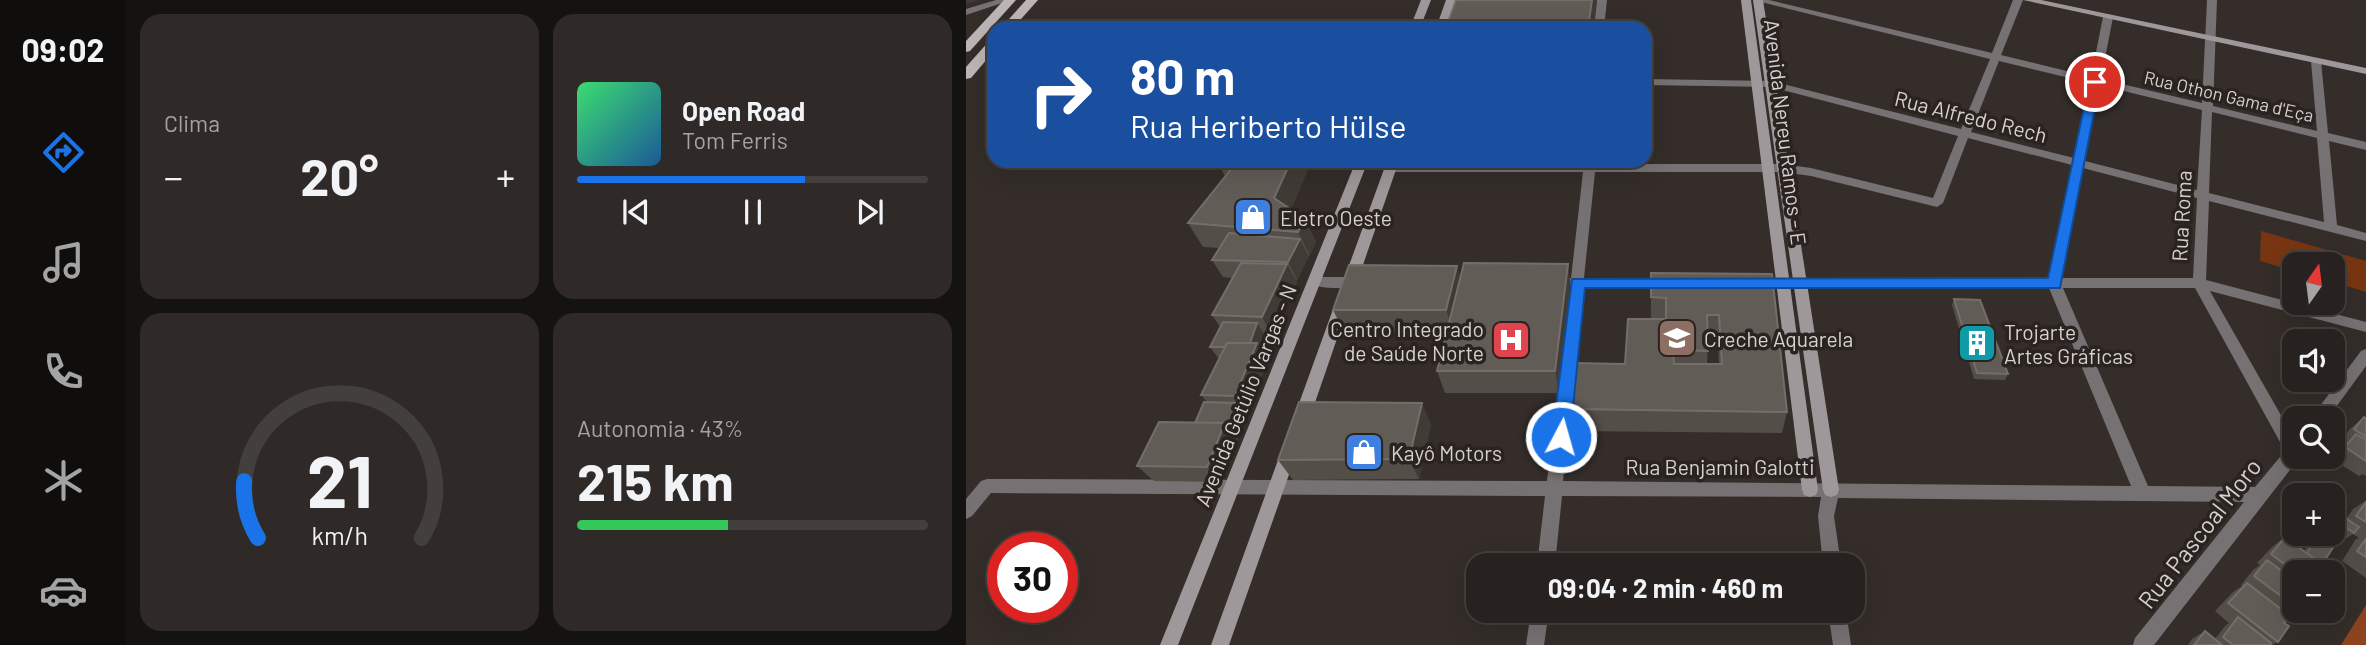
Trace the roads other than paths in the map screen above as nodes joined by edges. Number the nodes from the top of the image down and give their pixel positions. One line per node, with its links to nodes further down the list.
1 (1008, 0): 11 (street); 13 (main road)
2 (1032, 0): 14 (main road)
3 (1426, 0): 15 (street)
4 (1451, 0): 16 (street)
5 (1602, 0): 17 (street)
6 (1746, 0): 28 (street, Avenida Nereu Ramos - E)
7 (1758, 0): 22 (street, Rua Othon Gama d'Eça); 28 (street, Avenida Nereu Ramos - E)
8 (2018, 0): 22 (street)
9 (2028, 0): 12 (street)
10 (2212, 0): 19 (street, Rua Roma)
11 (966, 12)
12 (2108, 17): 19 (street); 27 (street)
13 (990, 21)
14 (1013, 21)
15 (1418, 21)
16 (1444, 21)
17 (1600, 21)
18 (987, 24): 20 (main road)
19 (2211, 38): 23 (street); 29 (street, Rua Roma)
20 (966, 48)
21 (987, 51): 25 (main road)
22 (1995, 58): 27 (street, Rua Othon Gama d'Eça); 30 (street)
23 (2316, 61): 24 (street); 31 (street)
24 (2366, 71)
25 (966, 75)
26 (1652, 82): 28 (street, Rua Alfredo Rech)
27 (2095, 82): 29 (street, Rua Othon Gama d'Eça); 33 (street)
28 (1764, 84): 30 (street, Rua Alfredo Rech); 38 (street, Avenida Nereu Ramos - E); 39 (street, Avenida Nereu Ramos - E)
29 (2207, 108): 31 (street, Rua Othon Gama d'Eça); 40 (street, Rua Roma)
30 (1964, 134): 33 (street, Rua Alfredo Rech); 39 (street)
31 (2323, 136): 32 (street, Rua Othon Gama d'Eça); 43 (street)
32 (2366, 146)
33 (2078, 163): 40 (street, Rua Alfredo Rech); 55 (street)
34 (1652, 166): 38 (street)
35 (1359, 168): 45 (street, Avenida Getúlio Vargas - N)
36 (1391, 168): 46 (street)
37 (1590, 168): 49 (street)
38 (1768, 168): 39 (street); 41 (street, Avenida Nereu Ramos - E)
39 (1783, 168): 42 (street, Avenida Nereu Ramos - E)
40 (2203, 195): 43 (street, Rua Alfredo Rech); 51 (street, Rua Roma)
41 (1774, 221): 42 (street); 53 (street, Avenida Nereu Ramos - E)
42 (1791, 221): 54 (street, Avenida Nereu Ramos - E)
43 (2331, 228): 44 (street, Rua Alfredo Rech)
44 (2366, 237)
45 (1314, 282): 46 (street); 64 (street, Avenida Getúlio Vargas - N)
46 (1350, 282): 47 (street); 63 (street)
47 (1377, 282)
48 (1537, 282): 49 (street)
49 (1577, 283): 50 (street); 65 (street)
50 (1688, 283)
51 (2199, 283): 55 (street); 56 (street); 61 (street, Rua Roma)
52 (1742, 284): 53 (street)
53 (1782, 284): 54 (street); 58 (street, Avenida Nereu Ramos - E)
54 (1801, 284): 55 (street); 59 (street, Avenida Nereu Ramos - E)
55 (2054, 284): 68 (street)
56 (2366, 327)
57 (2366, 355): 60 (street)
58 (1794, 376): 59 (street); 66 (street, Avenida Nereu Ramos - E)
59 (1815, 376): 67 (street, Avenida Nereu Ramos - E)
60 (2328, 406)
61 (2282, 431)
62 (2282, 468): 69 (street, Rua Pascoal Moro)
63 (1277, 487): 64 (street, Rua Benjamin Galotti); 65 (street, Rua Benjamin Galotti); 77 (street)
64 (1232, 488): 70 (street, Rua Benjamin Galotti); 76 (street, Avenida Getúlio Vargas - N)
65 (1555, 489): 66 (street, Rua Benjamin Galotti); 72 (street)
66 (1810, 490): 67 (street, Rua Benjamin Galotti); 71 (street, Avenida Nereu Ramos - E)
67 (1831, 490): 68 (street, Rua Benjamin Galotti); 71 (street, Avenida Nereu Ramos - E)
68 (2143, 494): 69 (street, Rua Benjamin Galotti)
69 (2262, 495): 80 (street, Rua Pascoal Moro)
70 (966, 511)
71 (1826, 516): 73 (street, Avenida Nereu Ramos - E)
72 (1547, 553)
73 (1831, 553)
74 (1538, 623): 78 (street)
75 (1839, 623): 79 (street)
76 (1170, 645)
77 (1220, 645)
78 (1535, 645)
79 (1842, 645)
80 (2142, 645)

